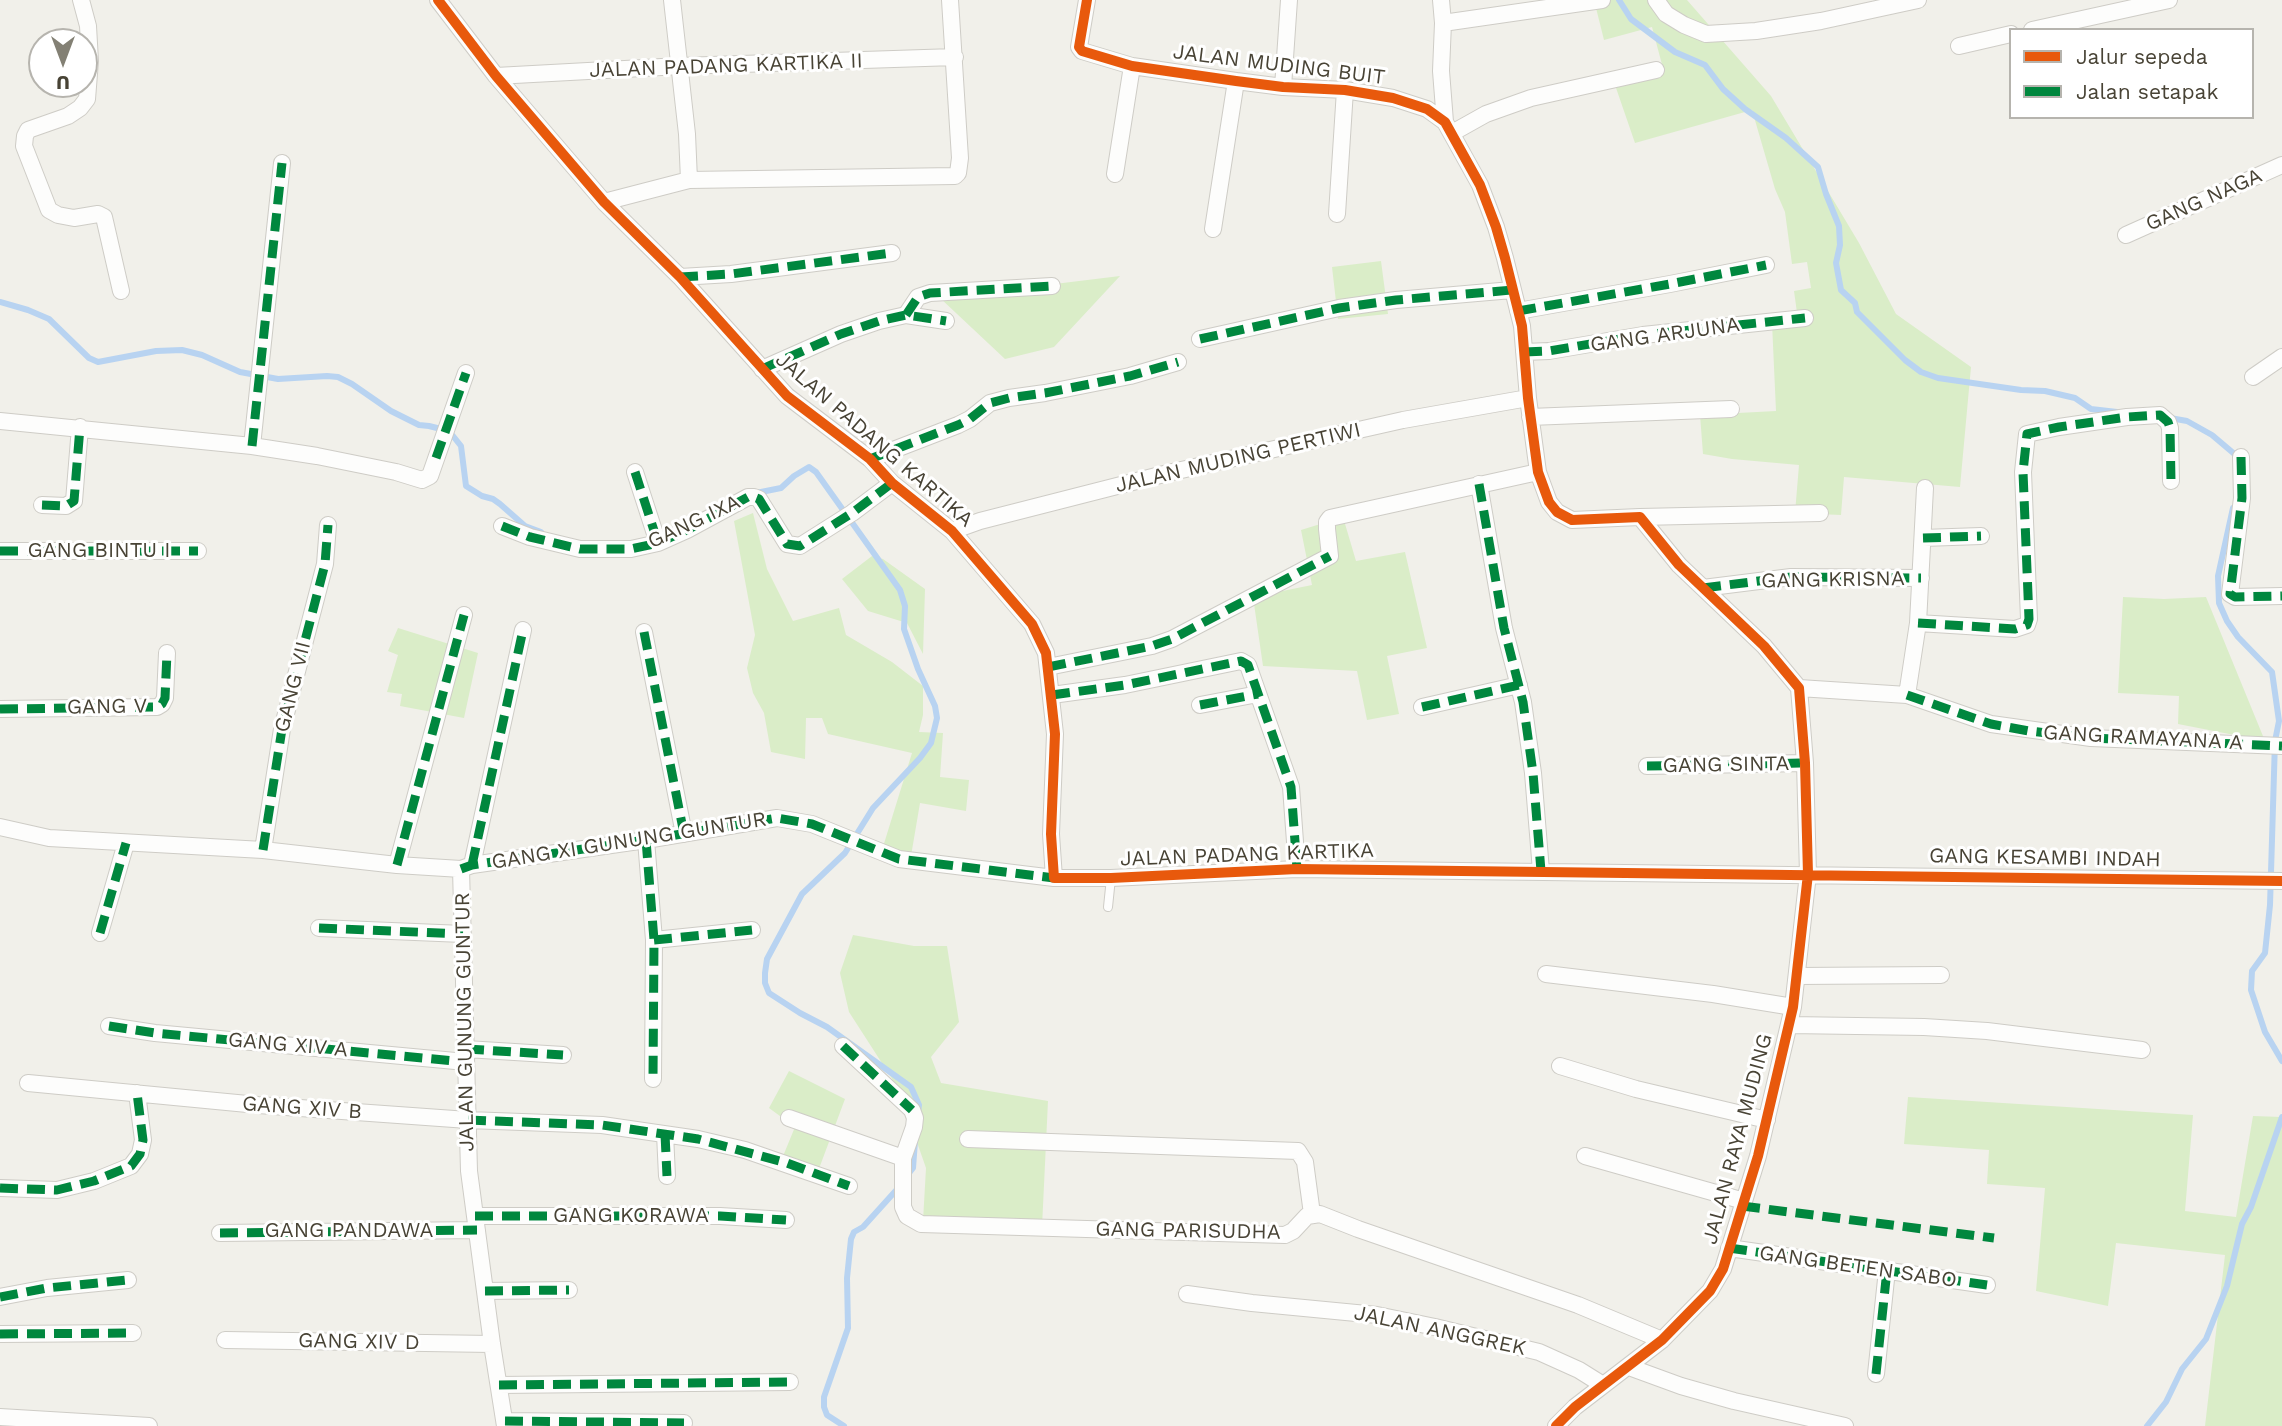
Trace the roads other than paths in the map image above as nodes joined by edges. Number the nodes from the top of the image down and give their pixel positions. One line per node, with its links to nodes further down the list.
1 (81, 0): 38 (street)
2 (438, 0): 20 (street, JALAN PADANG KARTIKA)
3 (672, 0): 17 (street)
4 (950, 0): 16 (street)
5 (1087, 0): 18 (street, JALAN MUDING BUIT)
6 (1289, 0): 22 (street)
7 (1441, 0): 12 (street)
8 (1602, 0): 12 (street)
9 (1656, 0): 10 (street)
10 (1918, 0)
11 (2169, 0): 13 (street)
12 (1443, 23): 24 (street)
13 (2041, 28)
14 (2009, 34): 15 (street)
15 (1959, 46)
16 (955, 57): 17 (street, JALAN PADANG KARTIKA II); 28 (street)
17 (680, 65): 20 (street, JALAN PADANG KARTIKA II); 28 (street)
18 (1132, 66): 21 (street, JALAN MUDING BUIT); 27 (street)
19 (1656, 70): 24 (street)
20 (496, 76): 29 (street, JALAN PADANG KARTIKA)
21 (1236, 81): 22 (street, JALAN MUDING BUIT); 31 (street)
22 (1283, 87): 23 (street, JALAN MUDING BUIT)
23 (1345, 90): 24 (street, JALAN MUDING BUIT); 30 (street)
24 (1449, 127): 37 (street)
25 (282, 163): 55 (street)
26 (2282, 165): 32 (street, GANG NAGA)
27 (1115, 174)
28 (689, 180): 29 (street)
29 (604, 202): 35 (street, JALAN PADANG KARTIKA)
30 (1337, 214)
31 (1213, 229)
32 (2126, 235)
33 (892, 253): 35 (street)
34 (1766, 265): 39 (street)
35 (680, 277): 47 (street, JALAN PADANG KARTIKA)
36 (1052, 286): 40 (street)
37 (1512, 290): 39 (street); 43 (street)
38 (121, 291)
39 (1518, 311): 44 (street)
40 (906, 315): 42 (street); 47 (street)
41 (1805, 318): 44 (street, GANG ARJUNA)
42 (946, 321)
43 (1200, 340)
44 (1524, 352): 50 (street)
45 (2282, 356): 49 (street)
46 (1178, 362): 57 (street)
47 (762, 369): 57 (street, JALAN PADANG KARTIKA)
48 (466, 373): 55 (street)
49 (2253, 377)
50 (1528, 398): 52 (street); 69 (street, JALAN MUDING PERTIWI)
51 (1731, 409): 52 (street)
52 (1530, 417): 59 (street)
53 (0, 421): 54 (street)
54 (79, 427): 55 (street); 64 (street)
55 (252, 446)
56 (2241, 457): 77 (street)
57 (870, 458): 61 (street, JALAN PADANG KARTIKA)
58 (635, 472): 72 (street)
59 (1538, 472): 62 (street); 66 (street)
60 (2171, 481): 79 (street)
61 (892, 483): 69 (street, JALAN PADANG KARTIKA); 72 (street, GANG IXA)
62 (1479, 484): 83 (street); 84 (street)
63 (1924, 488): 71 (street)
64 (42, 505)
65 (1820, 513): 66 (street)
66 (1640, 517): 76 (street)
67 (328, 525): 99 (street, GANG VII)
68 (502, 526): 72 (street, GANG IXA)
69 (952, 531): 83 (street, JALAN PADANG KARTIKA)
70 (1981, 537): 71 (street)
71 (1923, 538): 75 (street)
72 (658, 543)
73 (0, 551): 74 (street, GANG BINTU I)
74 (198, 551)
75 (1921, 578): 76 (street, GANG KRISNA); 79 (street)
76 (1703, 588): 85 (street)
77 (2282, 596)
78 (464, 615): 100 (street)
79 (1918, 623): 88 (street)
80 (523, 630): 101 (street)
81 (644, 632): 96 (street)
82 (167, 653): 91 (street, GANG V)
83 (1048, 667): 87 (street, JALAN PADANG KARTIKA)
84 (1519, 685): 90 (street); 103 (street)
85 (1799, 688): 88 (street, GANG RAMAYANA A); 93 (street)
86 (1258, 694): 87 (street); 89 (street); 102 (street)
87 (1052, 695): 105 (street, JALAN PADANG KARTIKA)
88 (1907, 695): 92 (street, GANG RAMAYANA A)
89 (1200, 705)
90 (1422, 707)
91 (0, 709)
92 (2282, 746)
93 (1805, 763): 94 (street, GANG SINTA); 104 (street)
94 (1647, 766)
95 (0, 827): 98 (street, JALAN GUNUNG GUNTUR)
96 (684, 834): 97 (street, GANG XI GUNUNG GUNTUR); 105 (street, GANG XI GUNUNG GUNTUR)
97 (646, 840): 101 (street, GANG XI GUNUNG GUNTUR); 113 (street)
98 (126, 843): 99 (street, JALAN GUNUNG GUNTUR); 111 (street)
99 (263, 850): 100 (street, JALAN GUNUNG GUNTUR)
100 (397, 865): 101 (street, JALAN GUNUNG GUNTUR)
101 (467, 867): 112 (street, JALAN GUNUNG GUNTUR)
102 (1297, 869): 103 (street, JALAN PADANG KARTIKA); 106 (street, JALAN PADANG KARTIKA)
103 (1541, 871): 104 (street, JALAN PADANG KARTIKA)
104 (1808, 874): 107 (street, GANG KESAMBI INDAH); 116 (street, JALAN RAYA MUDING)
105 (1055, 878): 106 (street, JALAN PADANG KARTIKA)
106 (1111, 878): 108 (lane)
107 (2282, 881)
108 (1108, 907)
109 (319, 928): 112 (street)
110 (751, 930): 113 (street)
111 (100, 933)
112 (463, 934): 123 (street, JALAN GUNUNG GUNTUR)
113 (654, 940): 125 (street)
114 (1546, 974): 117 (street)
115 (1941, 975): 116 (street)
116 (1797, 976): 117 (street, JALAN RAYA MUDING)
117 (1794, 1007): 118 (street, JALAN RAYA MUDING)
118 (1789, 1025): 121 (street); 130 (street, JALAN RAYA MUDING)
119 (109, 1026): 123 (street, GANG XIV A)
120 (843, 1046): 134 (street)
121 (2142, 1050)
122 (563, 1055): 123 (street, GANG XIV A)
123 (466, 1056): 129 (street, JALAN GUNUNG GUNTUR)
124 (1560, 1066): 130 (street)
125 (653, 1079)
126 (28, 1083): 127 (street, GANG XIV B)
127 (137, 1093): 129 (street, GANG XIV B); 137 (street)
128 (789, 1118): 134 (street)
129 (468, 1120): 131 (street, GANG XIV B); 141 (street, JALAN GUNUNG GUNTUR)
130 (1767, 1120): 138 (street, JALAN RAYA MUDING)
131 (665, 1134): 135 (street); 136 (street, GANG XIV B)
132 (968, 1139): 139 (street)
133 (1585, 1156): 138 (street)
134 (903, 1158): 139 (street, GANG PARISUDHA)
135 (667, 1176)
136 (849, 1186)
137 (0, 1188)
138 (1744, 1201): 143 (street, JALAN RAYA MUDING)
139 (1312, 1214): 154 (street)
140 (786, 1220): 141 (street, GANG KORAWA)
141 (476, 1223): 142 (street, GANG PANDAWA); 148 (street, JALAN GUNUNG GUNTUR)
142 (220, 1233)
143 (1729, 1248): 144 (street, GANG BETEN SABO); 154 (street, JALAN RAYA MUDING)
144 (1887, 1270): 146 (street, GANG BETEN SABO); 157 (street)
145 (128, 1280): 150 (street)
146 (1987, 1285)
147 (569, 1290): 148 (street)
148 (485, 1291): 155 (street, JALAN GUNUNG GUNTUR)
149 (1187, 1294): 160 (street, JALAN ANGGREK)
150 (0, 1297)
151 (0, 1334): 152 (street)
152 (133, 1334)
153 (225, 1340): 155 (street, GANG XIV D)
154 (1662, 1340): 156 (street, JALAN RAYA MUDING)
155 (492, 1344): 159 (street, JALAN GUNUNG GUNTUR)
156 (1629, 1367): 160 (street, JALAN RAYA MUDING); 166 (street)
157 (1876, 1374)
158 (790, 1382): 159 (street)
159 (499, 1385): 163 (street, JALAN GUNUNG GUNTUR)
160 (1603, 1385): 165 (street, JALAN RAYA MUDING)
161 (0, 1417): 164 (street)
162 (684, 1423): 163 (street)
163 (505, 1424)
164 (149, 1426)
165 (1556, 1426)
166 (1845, 1426)

